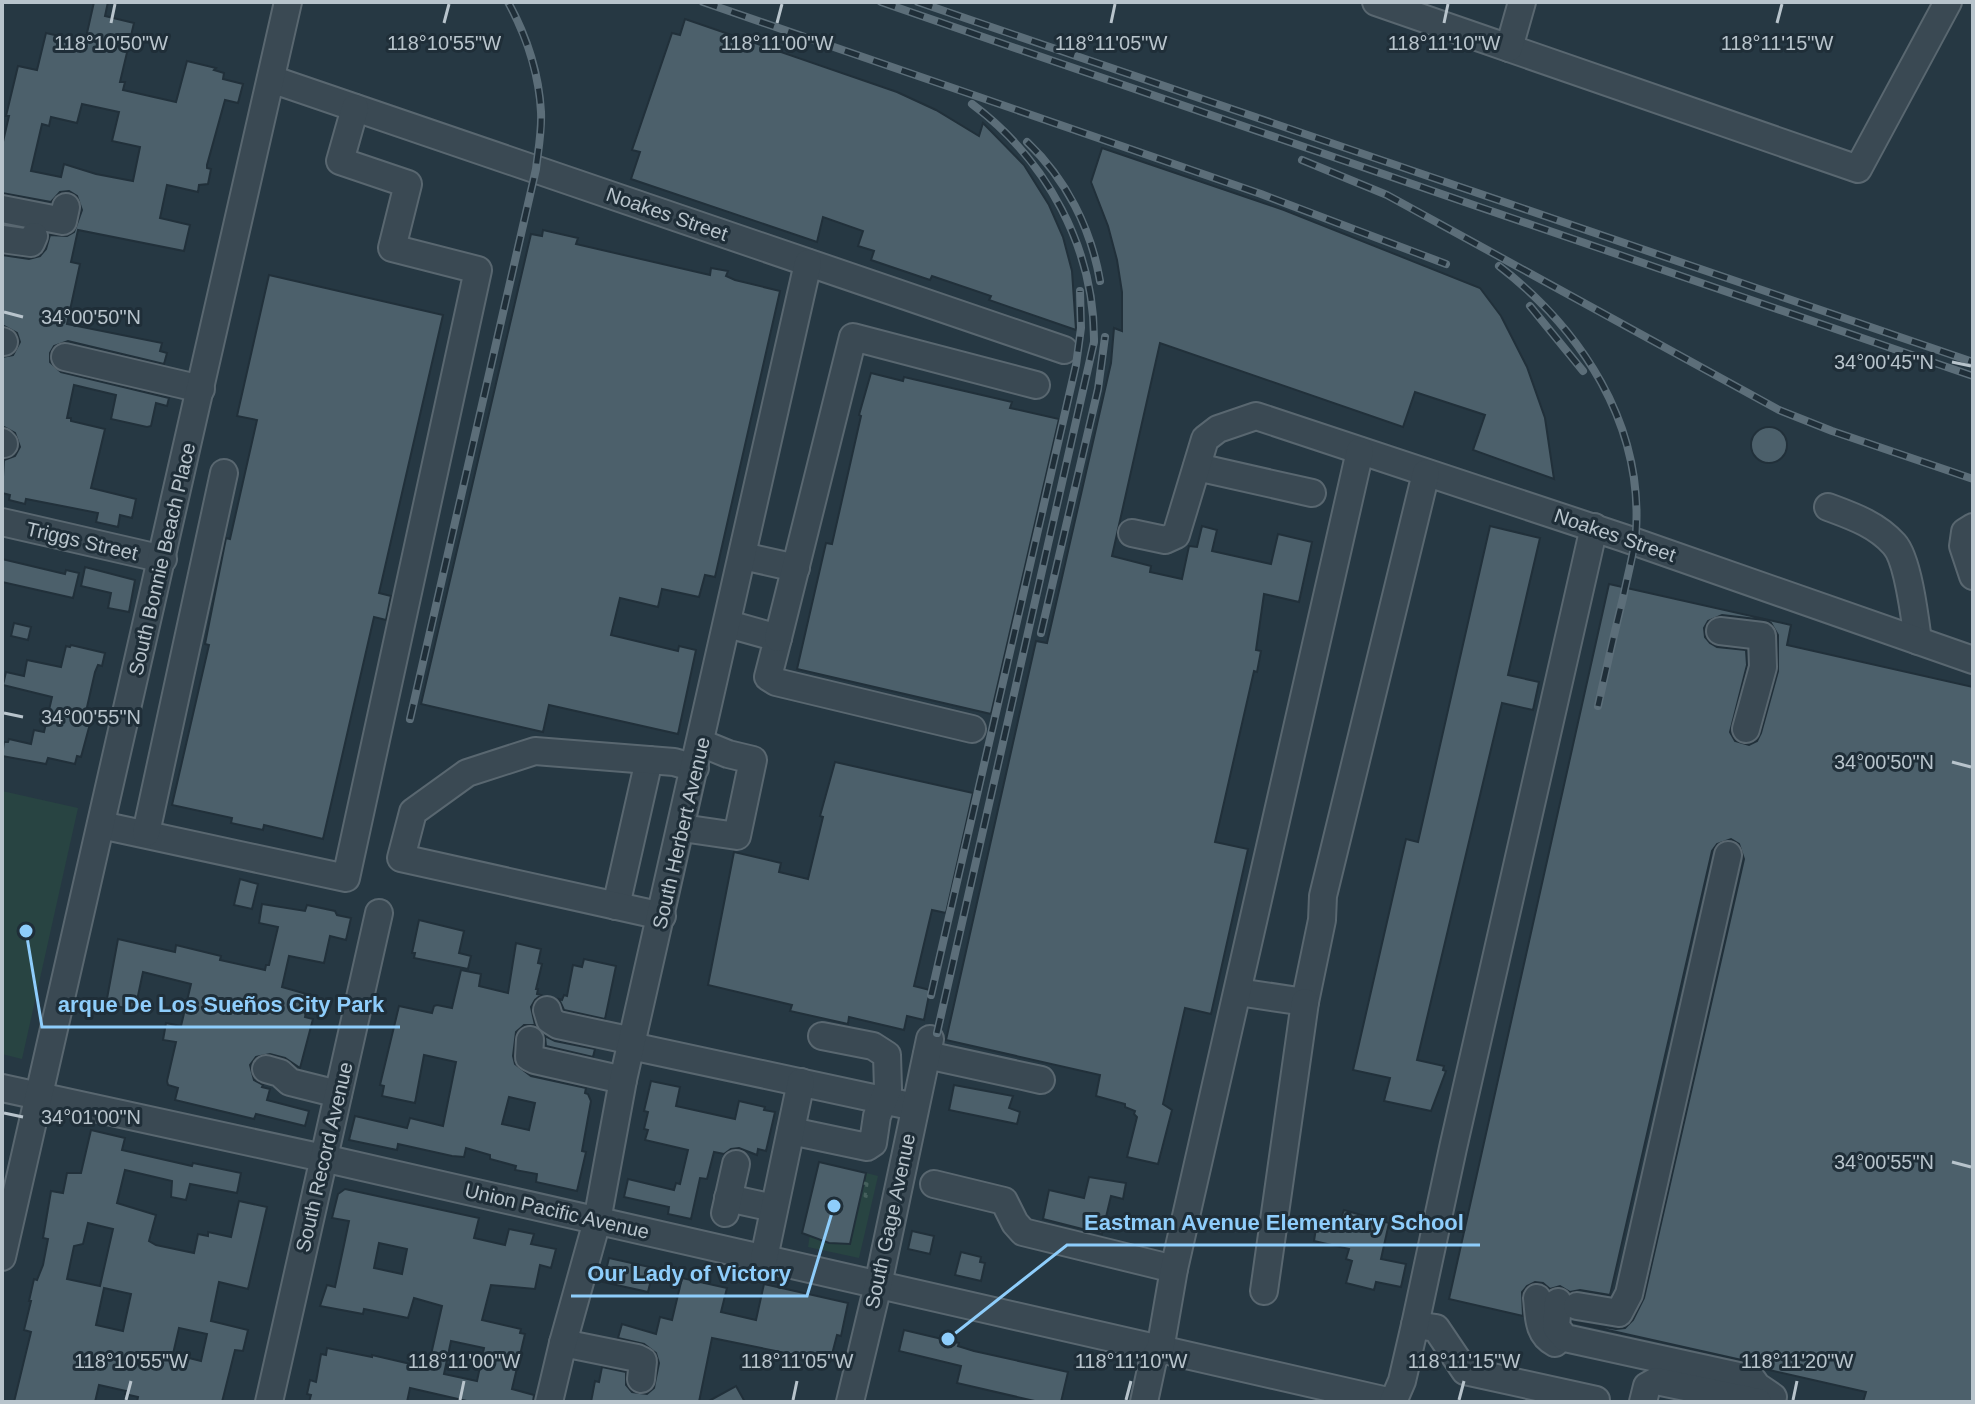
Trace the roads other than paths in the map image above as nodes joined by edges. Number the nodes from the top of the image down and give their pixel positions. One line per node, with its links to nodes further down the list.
1 (288, 2): 6 (street, South Bonnie Beach Place)
2 (1376, 2): 5 (street)
3 (1522, 2): 5 (street)
4 (1948, 2): 5 (street)
5 (1509, 48)
6 (271, 79): 7 (street, Noakes Street); 16 (street, South Bonnie Beach Place)
7 (355, 108): 12 (street, Noakes Street); 42 (street)
8 (66, 207): 9 (street)
9 (2, 209)
10 (34, 236): 11 (street)
11 (2, 239)
12 (808, 263): 13 (street, Noakes Street); 27 (street, South Herbert Avenue)
13 (1064, 350)
14 (65, 357): 16 (street)
15 (1036, 385): 29 (street)
16 (201, 389): 28 (street, South Bonnie Beach Place)
17 (1360, 451): 18 (street, Noakes Street); 20 (street, Noakes Street); 47 (street)
18 (1197, 467): 21 (street); 26 (street)
19 (224, 473): 42 (street)
20 (1426, 473): 24 (street, Noakes Street); 48 (street)
21 (1312, 493)
22 (1828, 507): 34 (street)
23 (2, 522): 28 (street, Triggs Street)
24 (1594, 527): 34 (street, Noakes Street); 74 (street)
25 (1973, 527): 30 (street)
26 (1132, 533)
27 (743, 556): 29 (street); 31 (street, South Herbert Avenue)
28 (163, 559): 40 (street, South Bonnie Beach Place)
29 (796, 568): 33 (street)
30 (1973, 576)
31 (728, 624): 33 (street); 38 (street, South Herbert Avenue)
32 (1720, 631): 37 (street)
33 (778, 638): 36 (street)
34 (1918, 641): 35 (street, Noakes Street)
35 (1973, 660)
36 (972, 729)
37 (1746, 729)
38 (698, 755): 39 (street); 41 (street, South Herbert Avenue); 41 (street)
39 (649, 760): 44 (street); 44 (street)
40 (101, 825): 42 (street); 59 (street, South Bonnie Beach Place)
41 (682, 828): 46 (street, South Herbert Avenue)
42 (146, 833)
43 (1728, 855): 78 (street)
44 (616, 906): 46 (street)
45 (379, 913): 58 (street, South Record Avenue)
46 (662, 916): 52 (street, South Herbert Avenue)
47 (1238, 992): 48 (street); 71 (street)
48 (1305, 1002): 73 (street)
49 (547, 1010): 52 (street)
50 (822, 1036): 60 (street)
51 (530, 1040): 54 (street)
52 (632, 1043): 54 (street, South Herbert Avenue); 56 (street)
53 (266, 1069): 58 (street)
54 (623, 1080): 68 (street, South Herbert Avenue)
55 (1041, 1080): 61 (street, South Gage Avenue)
56 (801, 1082): 60 (street); 62 (street)
57 (2, 1088): 59 (street, Union Pacific Avenue)
58 (338, 1094): 64 (street, South Record Avenue)
59 (38, 1097): 63 (street, South Bonnie Beach Place); 64 (street, Union Pacific Avenue)
60 (885, 1100): 61 (street); 62 (street)
61 (915, 1107): 72 (street, South Gage Avenue)
62 (791, 1131): 67 (street)
63 (13, 1155): 69 (street, South Bonnie Beach Place)
64 (323, 1158): 68 (street, Union Pacific Avenue); 79 (street, South Record Avenue)
65 (736, 1164): 67 (street)
66 (934, 1184): 71 (street)
67 (774, 1208): 70 (street)
68 (597, 1221): 70 (street, Union Pacific Avenue); 75 (street, South Herbert Avenue)
69 (2, 1257)
70 (764, 1258): 72 (street, Union Pacific Avenue)
71 (1174, 1269): 76 (street)
72 (878, 1285): 76 (street, Union Pacific Avenue); 81 (street, South Gage Avenue)
73 (1264, 1291)
74 (1415, 1325): 84 (street); 85 (street)
75 (563, 1343): 77 (street); 80 (street, South Herbert Avenue)
76 (1160, 1350): 82 (street); 83 (street); 84 (street, Union Pacific Avenue)
77 (641, 1379)
78 (1771, 1398): 86 (street)
79 (269, 1402)
80 (549, 1402)
81 (850, 1402)
82 (1144, 1402)
83 (1154, 1402)
84 (1392, 1402)
85 (1596, 1402)
86 (1643, 1402)

